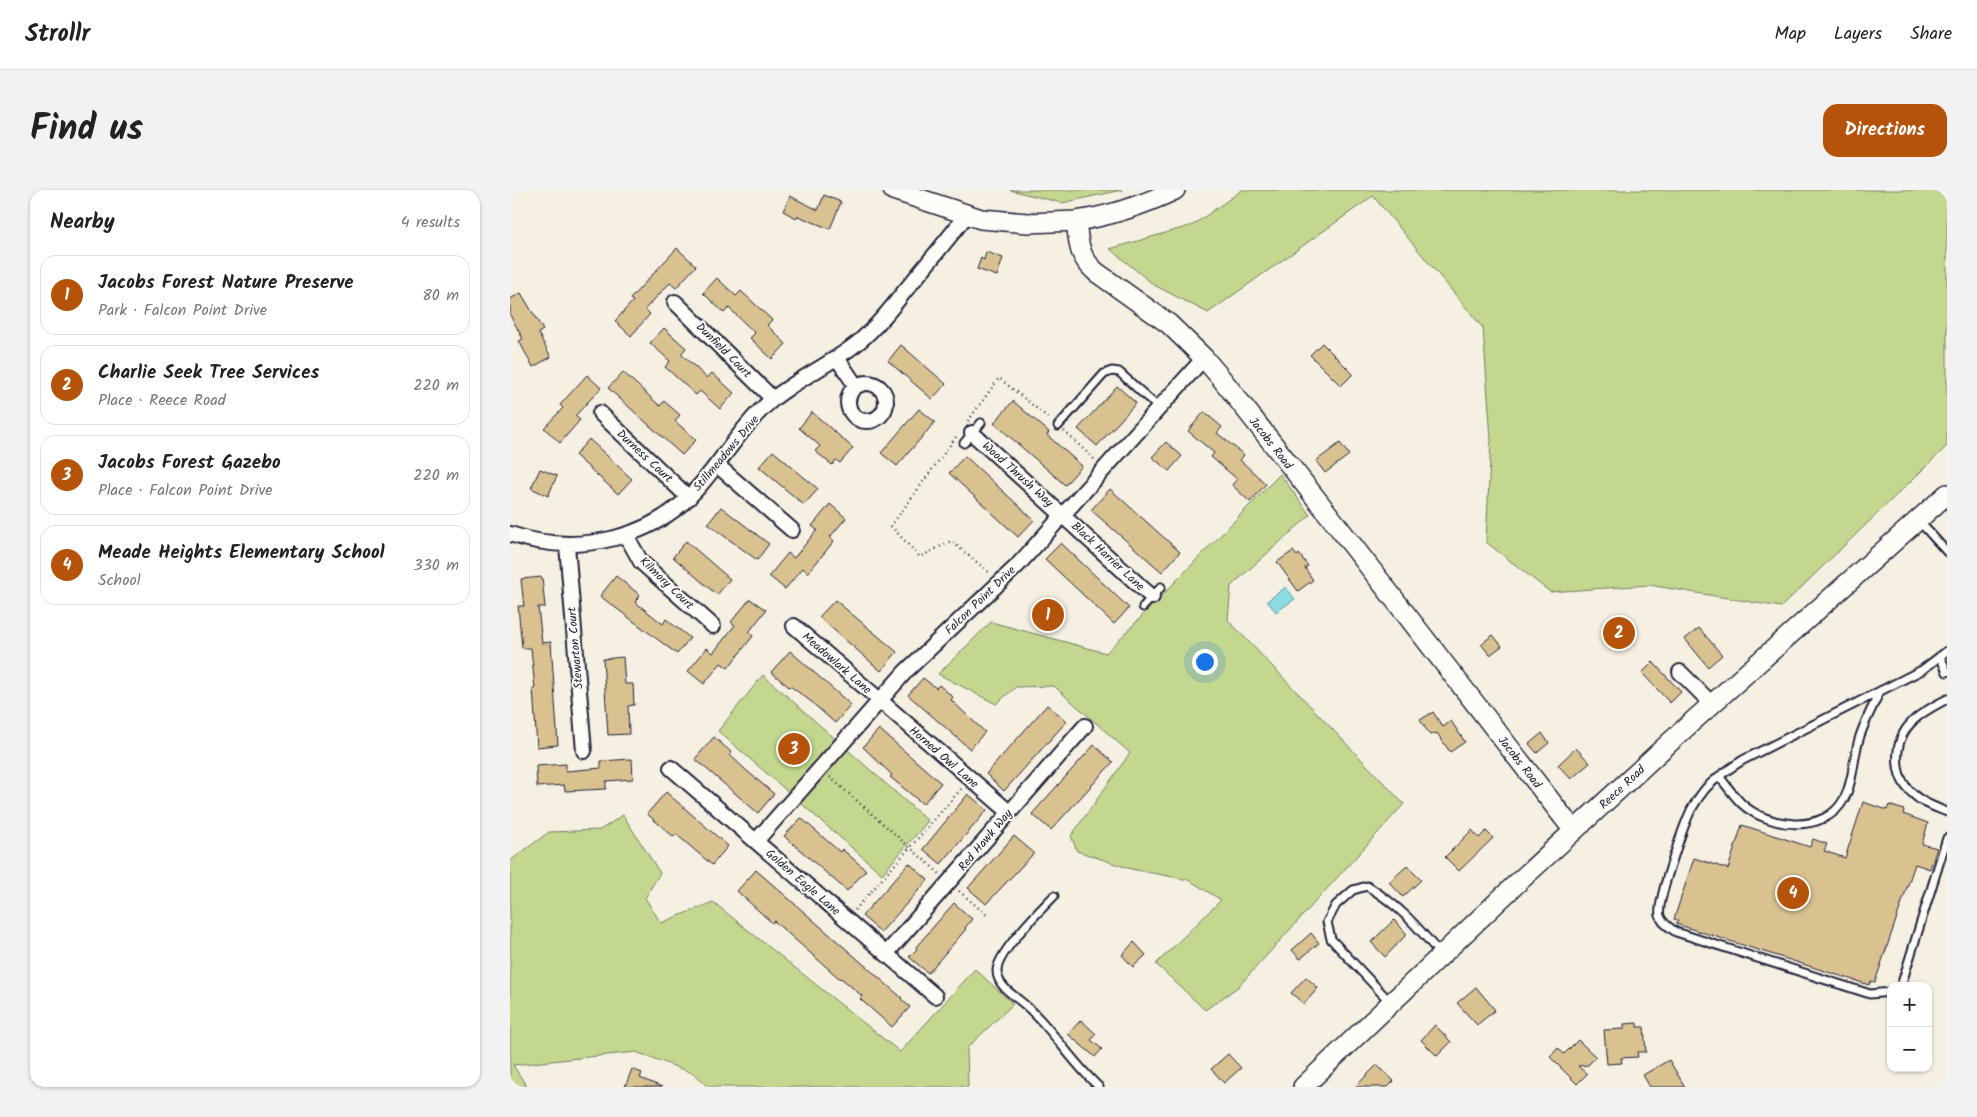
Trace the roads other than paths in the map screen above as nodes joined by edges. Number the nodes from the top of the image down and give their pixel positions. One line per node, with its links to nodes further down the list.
1 (893, 190): 3 (street)
2 (1175, 190): 4 (street)
3 (966, 216): 4 (street); 6 (street, Stillmeadows Drive)
4 (1076, 221): 7 (street, Jacobs Road)
5 (675, 302): 9 (street, Dunfield Court)
6 (837, 358): 8 (street); 9 (street, Stillmeadows Drive)
7 (1204, 358): 10 (street, Falcon Point Drive); 41 (street, Jacobs Road)
8 (856, 386)
9 (774, 399): 14 (street, Stillmeadows Drive)
10 (1159, 408): 12 (lane); 17 (street, Falcon Point Drive)
11 (600, 413): 16 (street, Durness Court)
12 (1058, 426)
13 (968, 431): 17 (street, Wood Thrush Way)
14 (716, 464): 16 (street, Stillmeadows Drive); 19 (street)
15 (1947, 494): 18 (street, Reece Road)
16 (689, 498): 21 (street, Stillmeadows Drive)
17 (1064, 515): 24 (street, Black Harrier Lane); 33 (street, Falcon Point Drive)
18 (1919, 521): 23 (lane); 34 (street, Reece Road)
19 (792, 530)
20 (510, 534): 22 (street, Stillmeadows Drive)
21 (626, 535): 22 (street, Stillmeadows Drive); 25 (street, Kilmory Court)
22 (567, 545): 36 (street, Stewarton Court)
23 (1947, 552)
24 (1152, 597)
25 (713, 626)
26 (794, 626): 33 (street, Meadowlark Lane)
27 (1947, 650): 28 (lane)
28 (1940, 656): 30 (lane); 31 (lane)
29 (1680, 672): 34 (street)
30 (1947, 672)
31 (1880, 691): 38 (lane); 38 (lane)
32 (1947, 699): 40 (lane)
33 (880, 700): 39 (street, Horned Owl Lane); 43 (street, Falcon Point Drive)
34 (1712, 704): 41 (street, Reece Road)
35 (1085, 726): 39 (street, Red Hawk Way)
36 (584, 752)
37 (671, 768): 43 (street, Golden Eagle Lane)
38 (1719, 776): 48 (lane)
39 (1009, 812): 45 (street, Red Hawk Way)
40 (1947, 812)
41 (1574, 831): 46 (street, Reece Road)
42 (1947, 838): 47 (lane)
43 (756, 841): 45 (street, Golden Eagle Lane)
44 (1054, 896): 51 (lane)
45 (886, 954): 49 (street, Golden Eagle Lane)
46 (1441, 955): 50 (street, Reece Road); 50 (lane)
47 (1902, 982)
48 (1887, 992)
49 (935, 996)
50 (1391, 1003): 52 (street, Reece Road)
51 (1099, 1087)
52 (1303, 1087)

